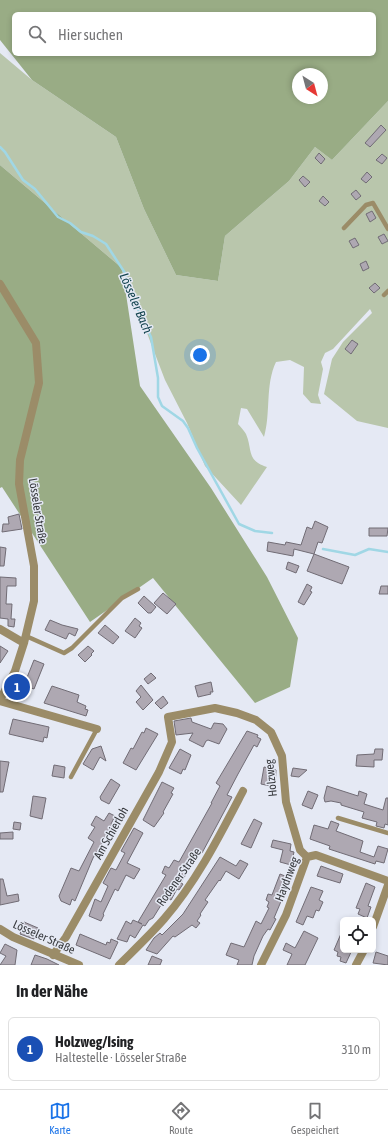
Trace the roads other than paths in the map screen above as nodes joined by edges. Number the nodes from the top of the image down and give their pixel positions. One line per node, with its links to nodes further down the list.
1 (344, 228): 2 (lane)
2 (388, 229)
3 (0, 284): 6 (street, Lösseler Straße)
4 (138, 589): 6 (lane)
5 (0, 629): 6 (street)
6 (25, 640): 7 (street, Lösseler Straße)
7 (0, 701): 9 (street)
8 (168, 717): 14 (street, Holzweg); 20 (street, Am Schierloh)
9 (97, 729): 10 (lane)
10 (70, 777)
11 (243, 791): 23 (street, Rodener Straße)
12 (338, 818): 13 (lane)
13 (388, 833)
14 (307, 857): 15 (street, Haydnweg); 24 (street, Haydnweg)
15 (388, 881)
16 (388, 885): 17 (street)
17 (376, 919)
18 (0, 929): 20 (street, Lösseler Straße)
19 (363, 953): 21 (street)
20 (53, 955): 22 (street, Lösseler Straße)
21 (358, 964)
22 (79, 965)
23 (119, 965)
24 (261, 965)

